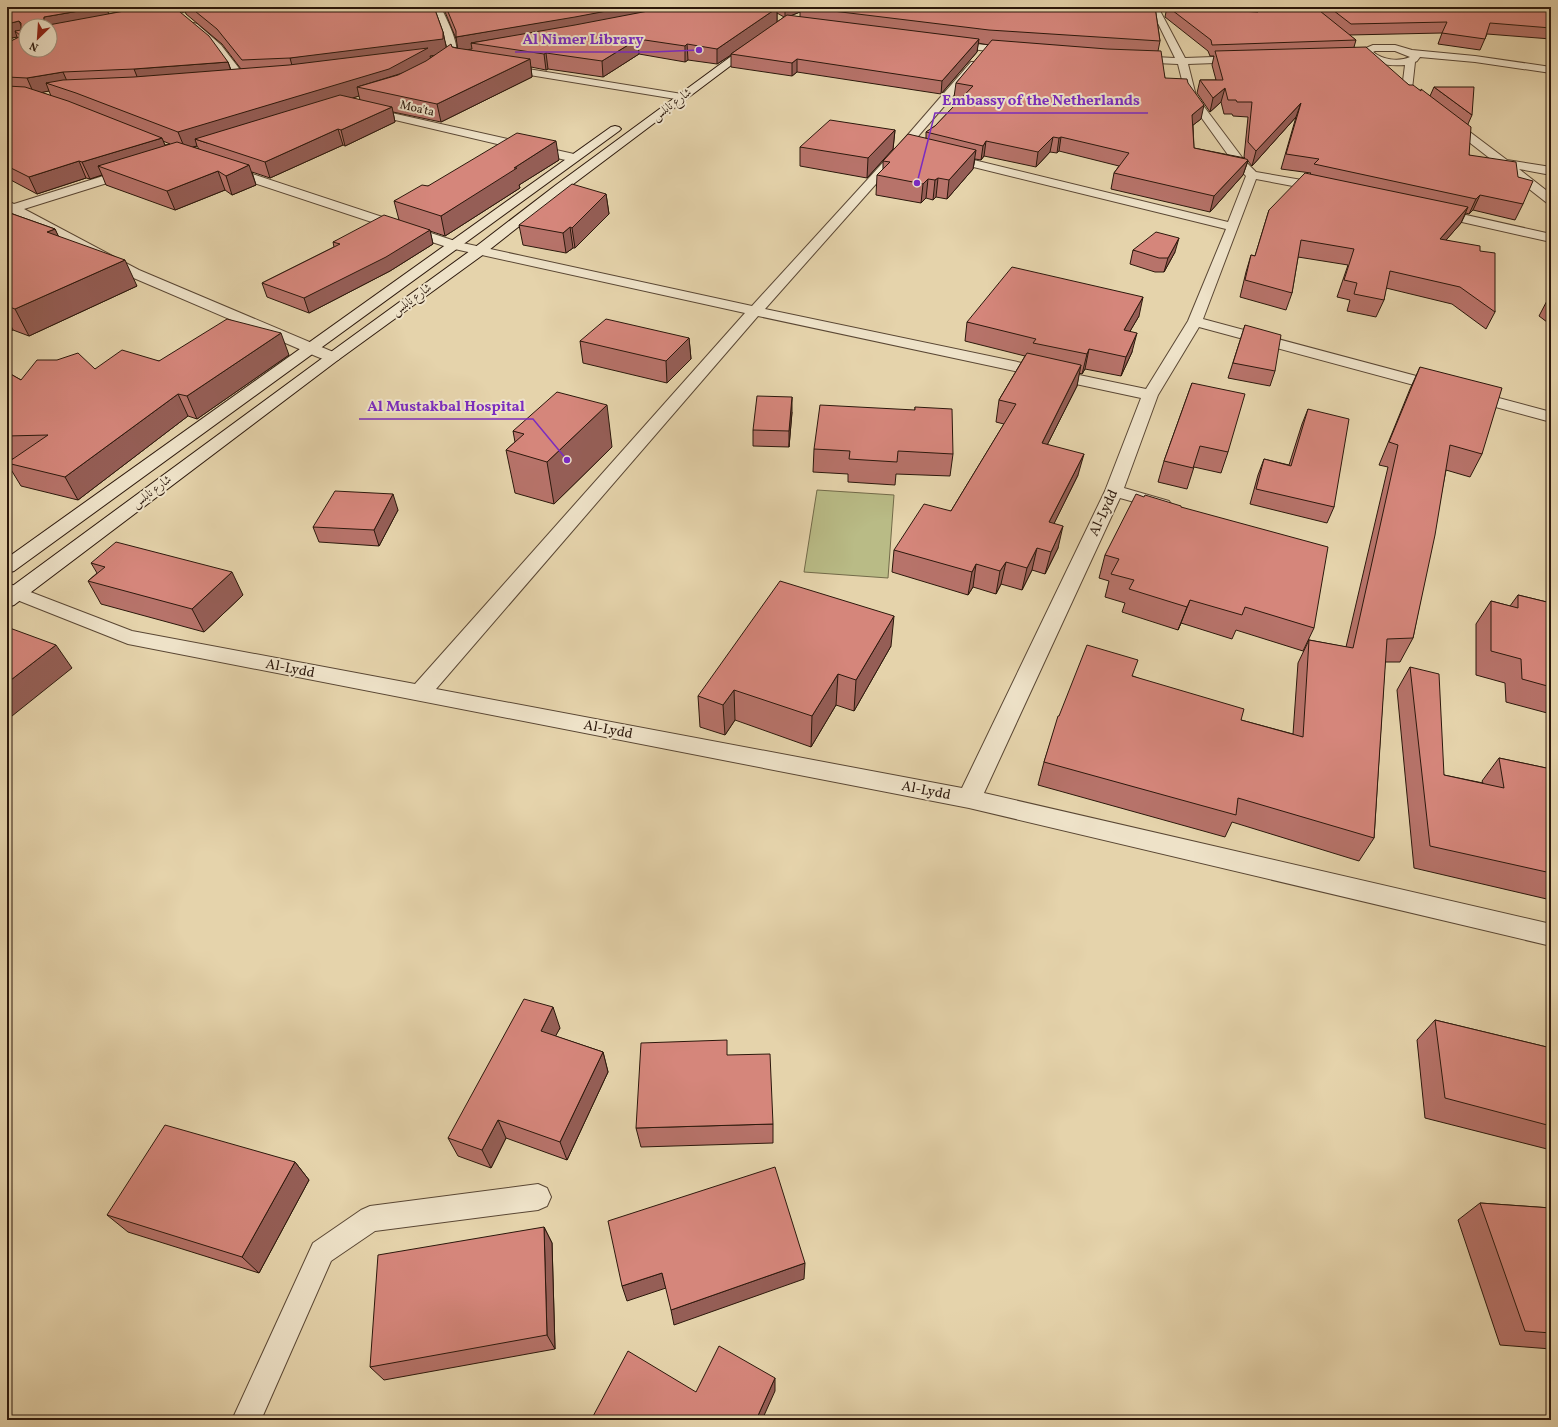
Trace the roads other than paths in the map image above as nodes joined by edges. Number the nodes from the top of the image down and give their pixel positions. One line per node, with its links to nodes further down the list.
1 (192, 7): 4 (street)
2 (437, 7): 14 (street)
3 (1154, 7): 17 (street)
4 (182, 17): 5 (street); 20 (street)
5 (138, 19)
6 (754, 30): 21 (street, شارع نابلس)
7 (767, 36): 22 (street, شارع نابلس)
8 (934, 42): 9 (street)
9 (987, 49): 11 (street); 27 (street)
10 (1368, 50): 12 (street); 13 (street); 13 (street); 13 (street)
11 (1026, 52)
12 (1355, 56)
13 (1410, 57): 19 (street)
14 (452, 58)
15 (1125, 59): 17 (street)
16 (1253, 59): 17 (street)
17 (1182, 61): 35 (street)
18 (496, 67): 21 (street)
19 (1551, 70)
20 (227, 81)
21 (664, 94): 22 (street); 24 (street, شارع نابلس)
22 (682, 97): 43 (street, شارع نابلس)
23 (360, 102): 30 (street, Moa'ta)
24 (651, 103)
25 (1438, 113): 31 (street)
26 (626, 121): 30 (street, شارع نابلس)
27 (903, 148): 28 (street); 44 (street)
28 (918, 151)
29 (934, 155): 40 (street)
30 (574, 158): 42 (street, شارع نابلس)
31 (1506, 164): 34 (street); 37 (street)
32 (214, 165): 42 (street)
33 (140, 169): 38 (street)
34 (1551, 171)
35 (1252, 175): 36 (street); 40 (street, Al-Lydd)
36 (1339, 190)
37 (1551, 200)
38 (9, 208): 46 (street)
39 (1422, 209): 41 (street)
40 (1233, 227): 45 (street, Al-Lydd)
41 (1551, 238)
42 (455, 245): 43 (street); 46 (street, شارع نابلس)
43 (479, 251): 44 (street); 47 (street, شارع نابلس)
44 (755, 311): 48 (street); 54 (street)
45 (1195, 320): 48 (street, Al-Lydd); 49 (street)
46 (309, 348): 47 (street); 52 (street, شارع نابلس)
47 (333, 357): 53 (street, شارع نابلس)
48 (1150, 395): 50 (street, Al-Lydd)
49 (1551, 418)
50 (1114, 491): 51 (street); 55 (street, Al-Lydd)
51 (1183, 510)
52 (7, 567)
53 (10, 594): 54 (street, Al-Lydd)
54 (419, 694): 55 (street, Al-Lydd)
55 (968, 800): 56 (street)
56 (1551, 935)
57 (538, 1197): 58 (lane)
58 (246, 1420)

